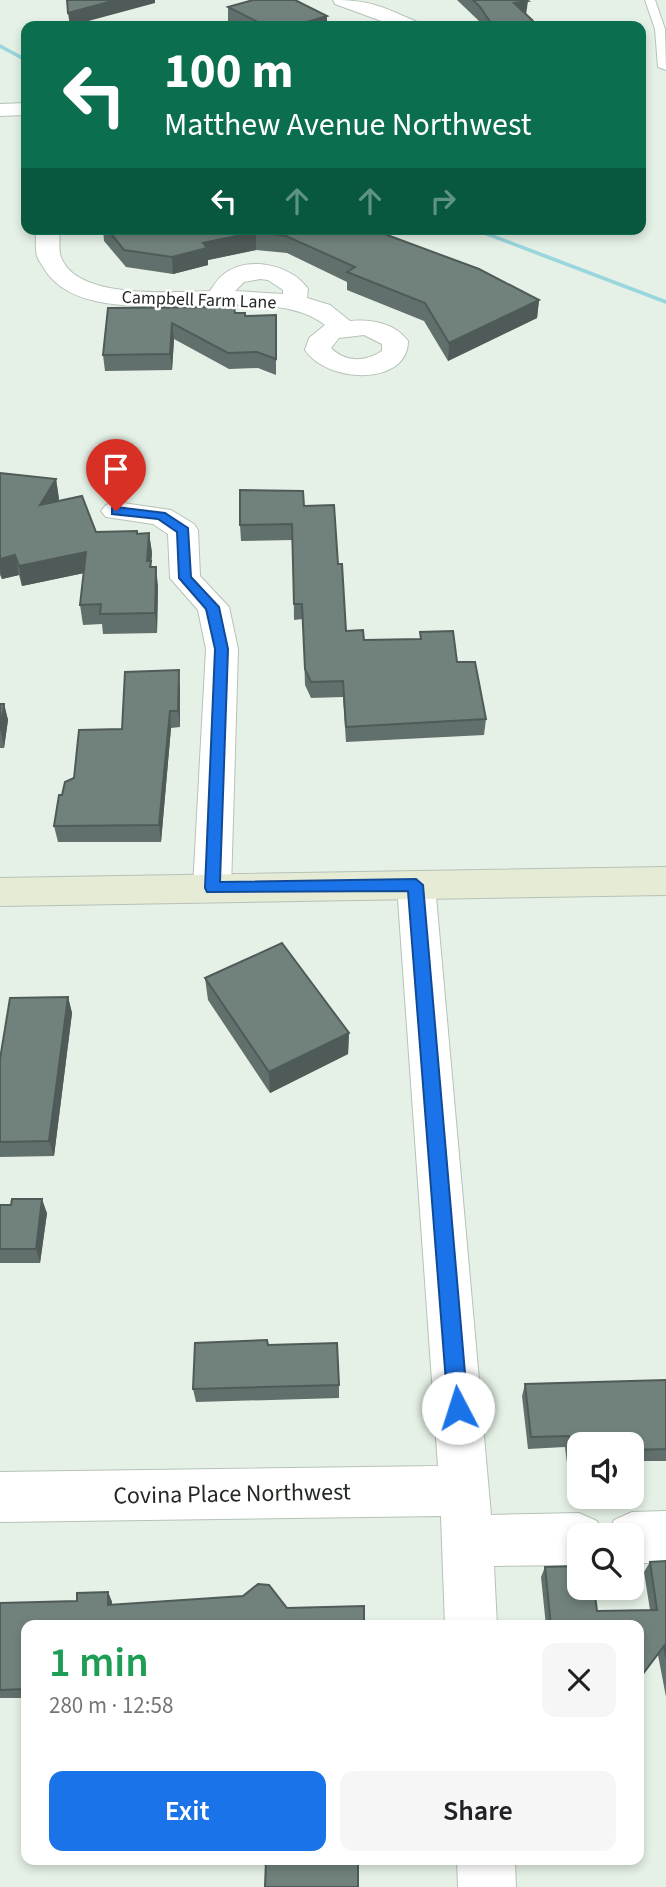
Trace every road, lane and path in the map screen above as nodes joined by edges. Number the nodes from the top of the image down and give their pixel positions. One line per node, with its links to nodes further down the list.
1 (342, 0): 3 (street)
2 (650, 0): 4 (lane)
3 (399, 21)
4 (663, 67)
5 (21, 109): 6 (street)
6 (0, 110)
7 (47, 235): 8 (street, Campbell Farm Lane)
8 (343, 328)
9 (116, 511): 12 (street)
10 (666, 881): 11 (street)
11 (416, 885): 12 (street); 14 (street)
12 (212, 888): 13 (street)
13 (0, 892)
14 (465, 1491): 15 (street, Covina Place Northwest); 19 (street)
15 (0, 1497)
16 (666, 1537): 17 (street)
17 (644, 1538)
18 (567, 1539): 19 (street)
19 (466, 1541): 20 (street)
20 (471, 1620)
21 (485, 1865): 22 (street)
22 (487, 1887)

